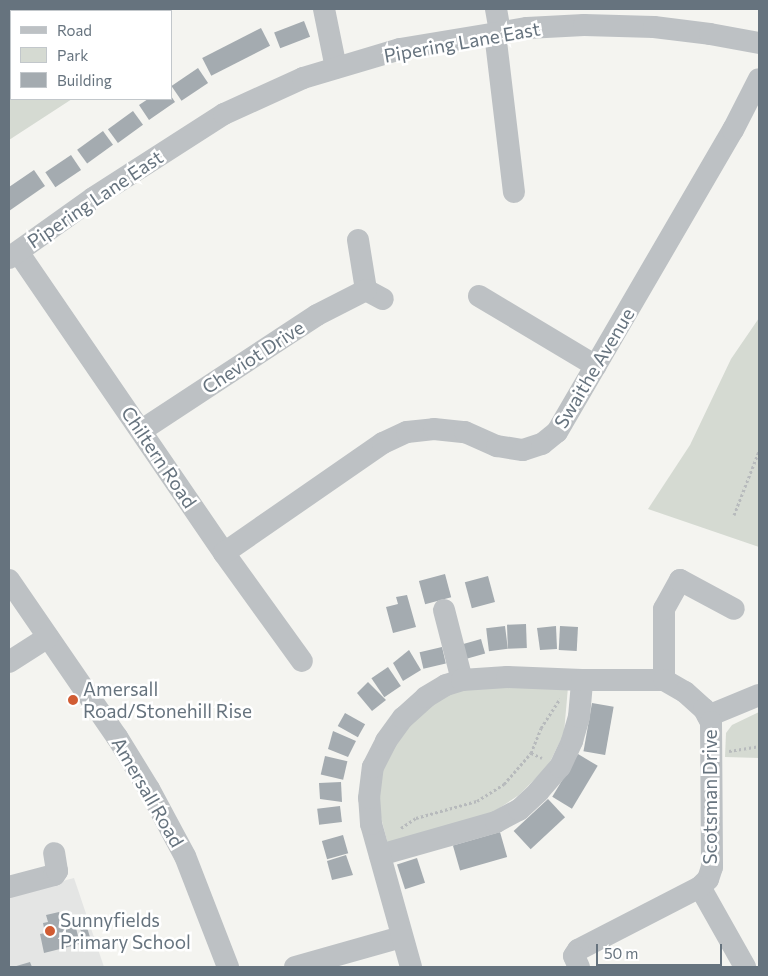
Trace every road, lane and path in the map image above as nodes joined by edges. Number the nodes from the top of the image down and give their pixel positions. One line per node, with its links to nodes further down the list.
1 (324, 9): 6 (street)
2 (496, 9): 4 (street)
3 (654, 18): 4 (street, Pipering Lane East); 5 (street, Pipering Lane East)
4 (497, 33): 6 (street, Pipering Lane East); 8 (street)
5 (759, 43)
6 (336, 68): 10 (street, Pipering Lane East)
7 (759, 79): 12 (street, Swaithe Avenue)
8 (514, 192)
9 (358, 240): 13 (street, Cheviot Drive)
10 (13, 255): 13 (street, Chiltern Road)
11 (479, 296): 12 (street)
12 (596, 366): 16 (street, Swaithe Avenue)
13 (142, 430): 16 (street, Chiltern Road)
14 (759, 451): 15 (path)
15 (734, 515)
16 (224, 552): 21 (street, Chiltern Road)
17 (9, 580): 20 (street, Amersall Road)
18 (734, 609): 25 (street)
19 (444, 610): 23 (street)
20 (48, 637): 22 (street); 35 (street, Amersall Road)
21 (302, 661)
22 (9, 662)
23 (462, 680): 24 (street); 30 (street)
24 (578, 680): 25 (street); 30 (path); 30 (street)
25 (664, 680): 27 (street, Scotsman Drive)
26 (759, 694): 27 (street)
27 (708, 716): 29 (street, Scotsman Drive)
28 (759, 746): 29 (path)
29 (711, 752): 32 (street, Scotsman Drive)
30 (378, 850): 34 (street)
31 (54, 853): 33 (street)
32 (700, 886): 38 (street, Scotsman Drive); 39 (street)
33 (9, 887)
34 (402, 937): 36 (street); 37 (street)
35 (228, 967)
36 (295, 967)
37 (411, 967)
38 (579, 967)
39 (745, 967)

